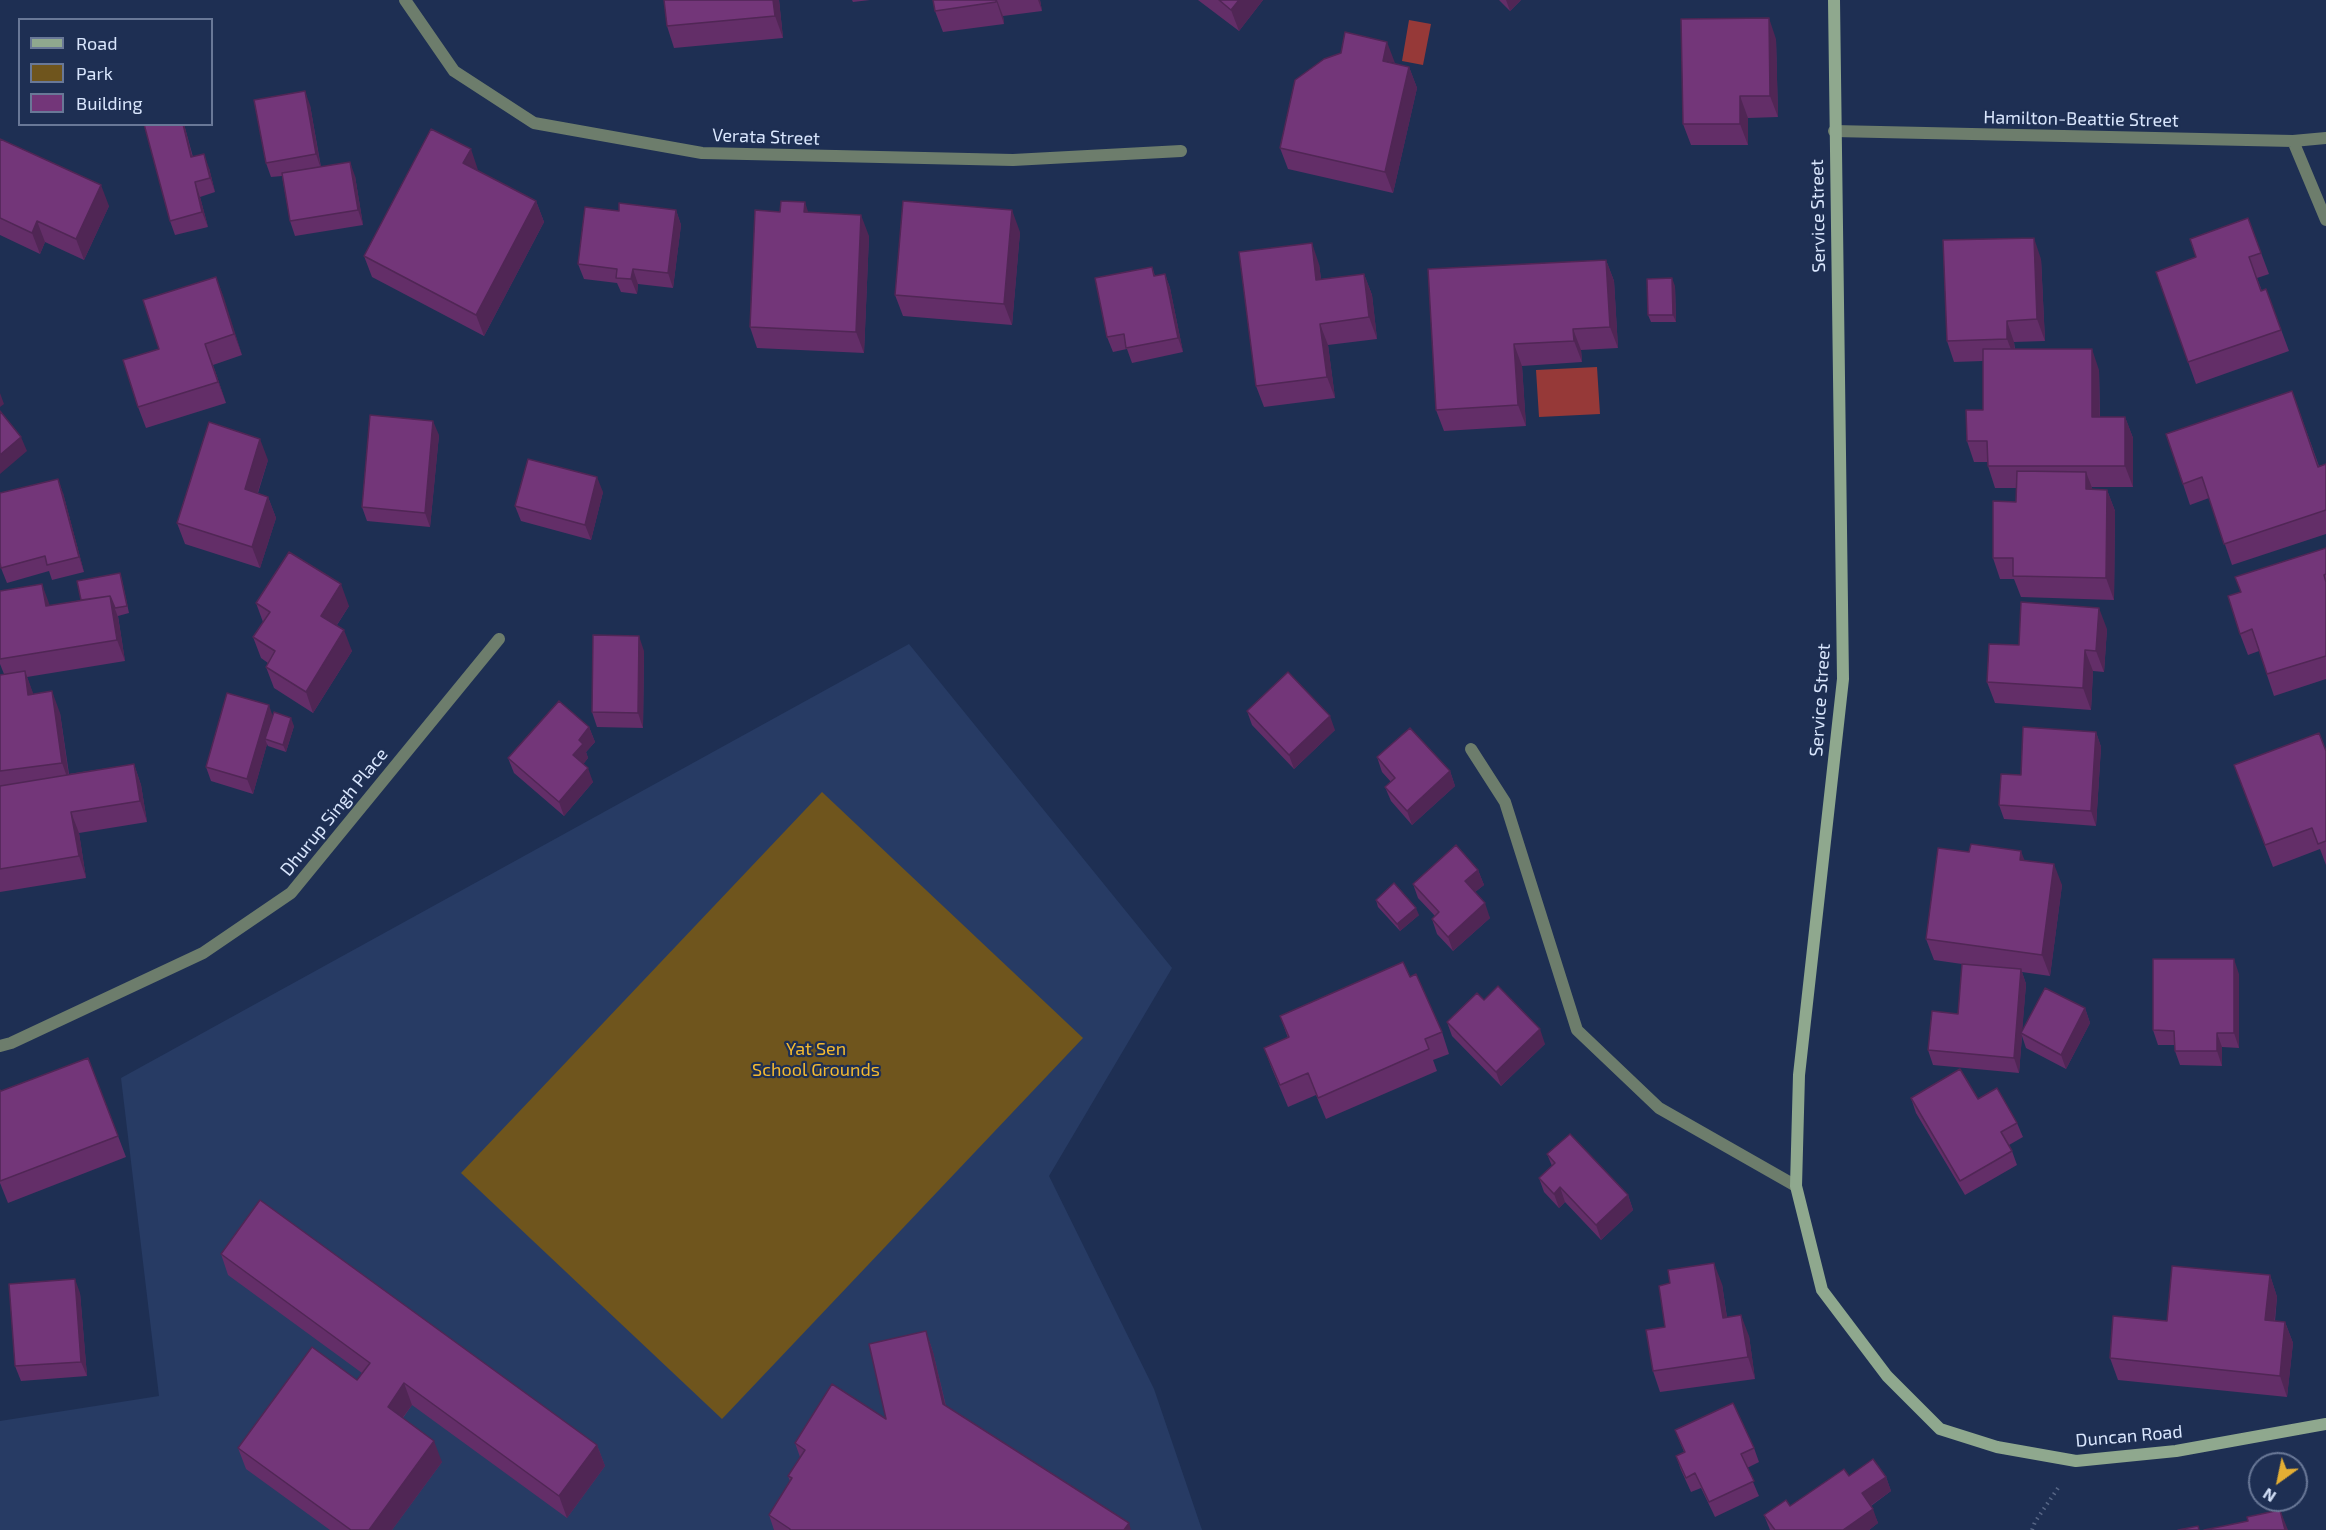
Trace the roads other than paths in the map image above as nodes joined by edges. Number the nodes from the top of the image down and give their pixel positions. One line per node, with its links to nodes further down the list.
1 (405, 0): 6 (street, Verata Street)
2 (1834, 0): 3 (main road, Service Street)
3 (1834, 131): 5 (street, Hamilton-Beattie Street); 11 (main road, Service Street)
4 (2326, 138): 5 (street, Hamilton-Beattie Street)
5 (2293, 141): 7 (street)
6 (1182, 151)
7 (2326, 220)
8 (499, 639): 10 (street, Dhurup Singh Place)
9 (1471, 748): 11 (street)
10 (0, 1046)
11 (1796, 1186): 12 (main road, Service Street)
12 (1887, 1376): 13 (main road, Duncan Road)
13 (2326, 1424)

